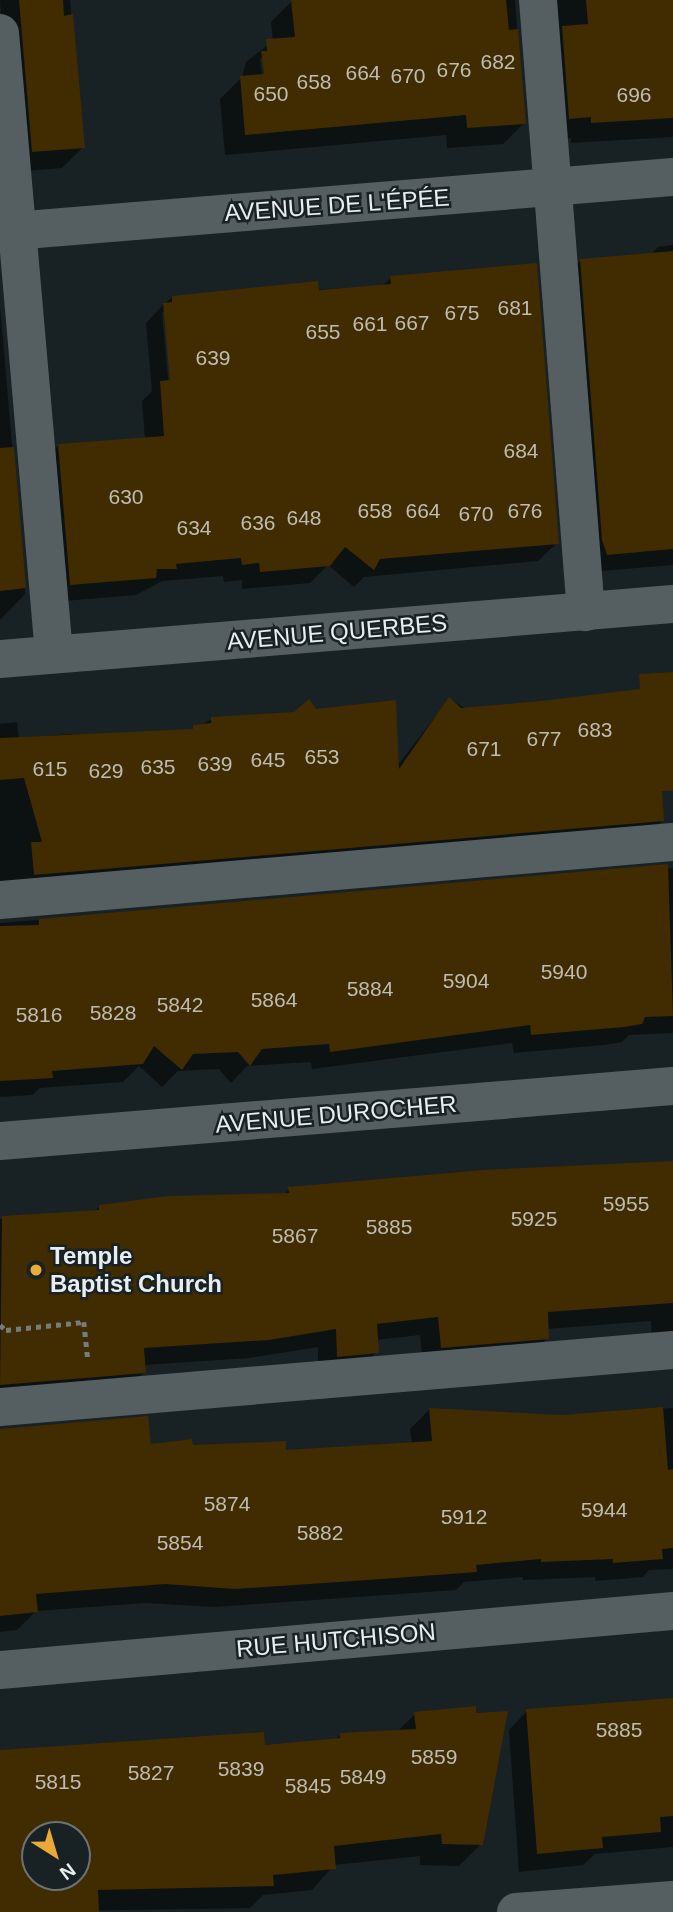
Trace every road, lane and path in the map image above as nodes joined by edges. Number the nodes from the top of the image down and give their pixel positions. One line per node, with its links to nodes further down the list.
1 (538, 0): 4 (street)
2 (0, 33): 5 (street)
3 (673, 177): 4 (street, AVENUE DE L'ÉPÉE)
4 (550, 188): 5 (street, AVENUE DE L'ÉPÉE); 7 (street)
5 (10, 232): 8 (street)
6 (673, 604): 7 (street, AVENUE QUERBES)
7 (586, 612): 8 (street, AVENUE QUERBES)
8 (54, 654): 9 (street, AVENUE QUERBES)
9 (0, 659)
10 (673, 842): 11 (street)
11 (0, 900)
12 (673, 1086): 13 (street, AVENUE DUROCHER)
13 (0, 1141)
14 (0, 1325): 16 (path)
15 (673, 1350): 16 (street)
16 (91, 1398): 17 (street)
17 (0, 1407)
18 (673, 1611): 19 (street, RUE HUTCHISON)
19 (0, 1670)
20 (673, 1900): 21 (street)
21 (516, 1912)

